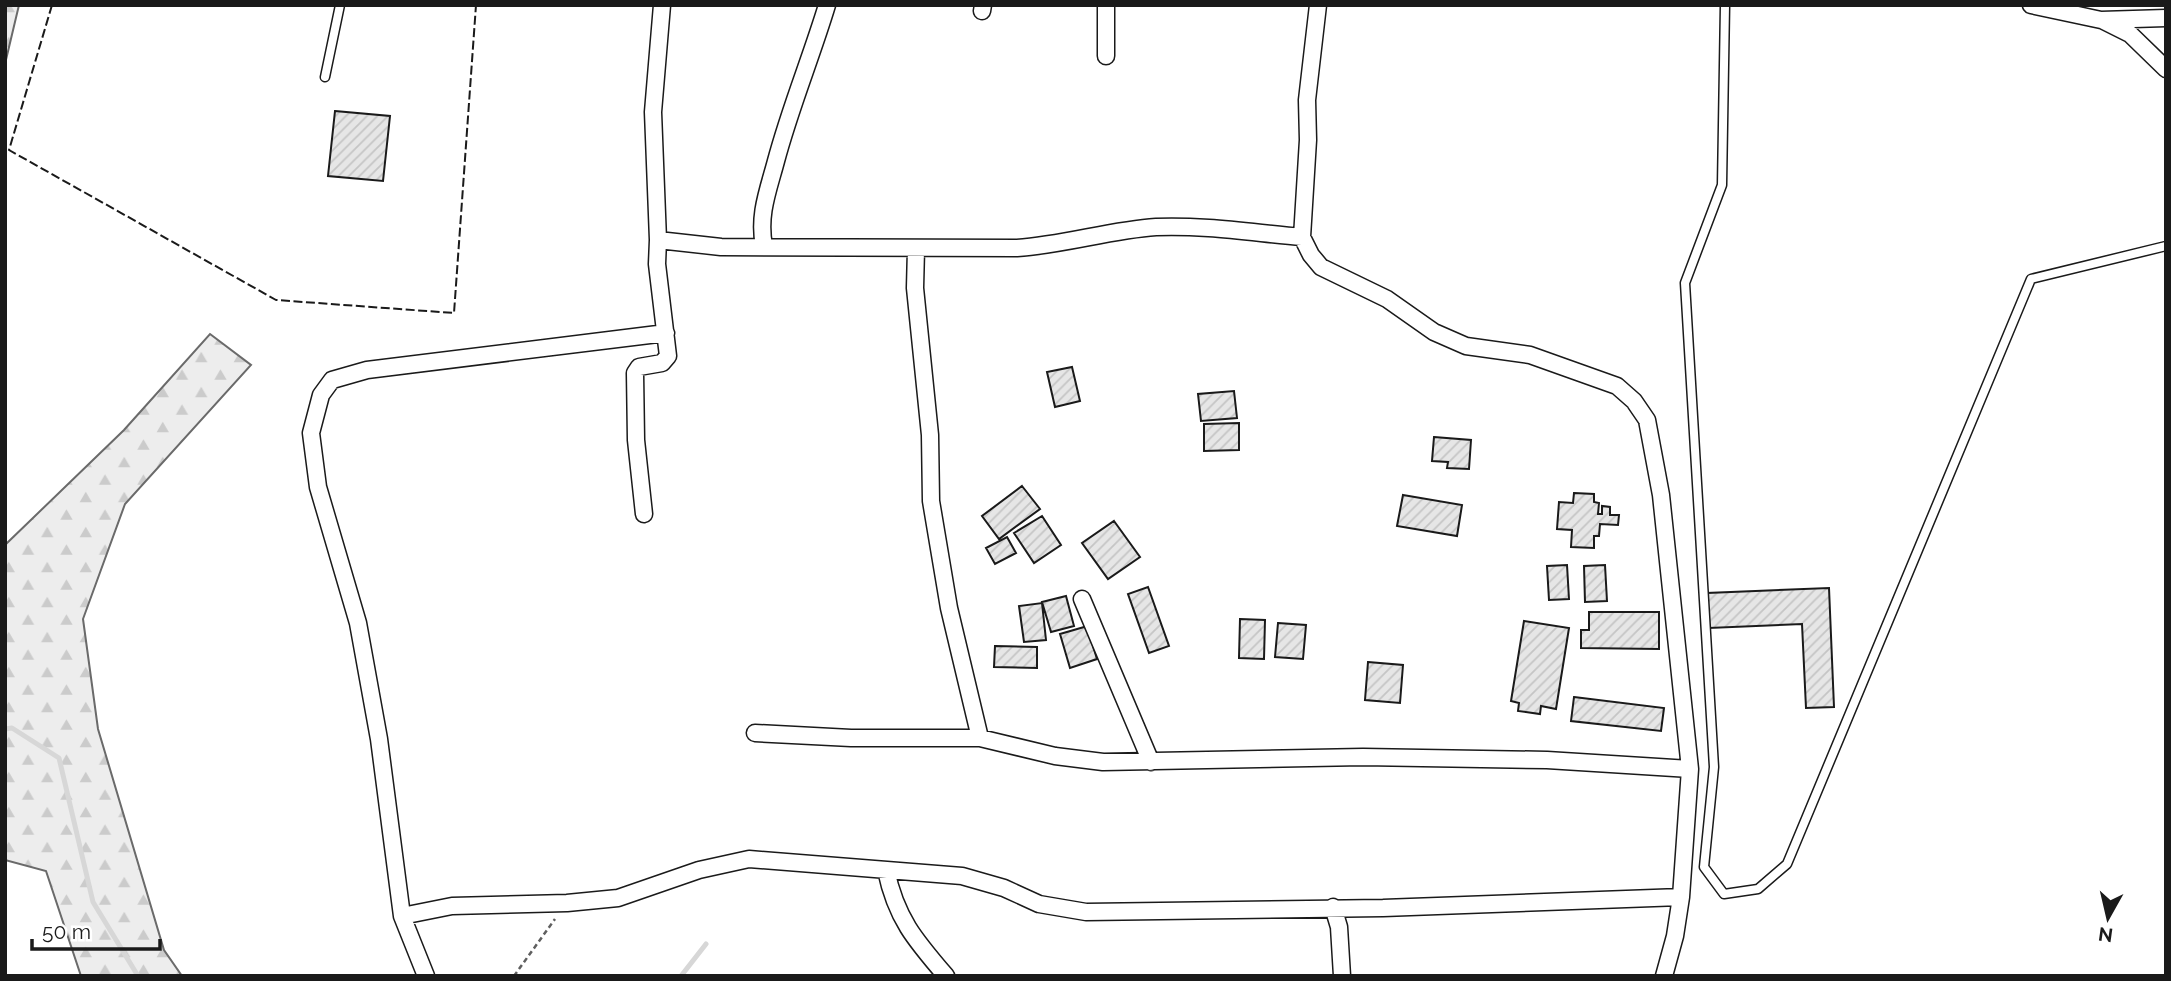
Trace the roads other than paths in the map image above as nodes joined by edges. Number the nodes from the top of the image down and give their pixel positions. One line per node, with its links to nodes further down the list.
1 (340, 5): 12 (lane)
2 (662, 5): 14 (street)
3 (827, 5): 15 (street)
4 (1106, 5): 10 (street)
5 (1318, 5): 13 (street)
6 (1725, 5): 16 (lane)
7 (2031, 5): 8 (street)
8 (2101, 16): 9 (street); 11 (street)
9 (2166, 18)
10 (1106, 56)
11 (2166, 69)
12 (325, 78)
13 (1302, 237): 17 (street); 24 (street)
14 (658, 240): 15 (street); 18 (street)
15 (764, 246): 17 (street)
16 (2166, 246)
17 (916, 249): 22 (street)
18 (666, 333): 19 (street); 28 (street)
19 (644, 514)
20 (1082, 599): 23 (street)
21 (755, 733): 22 (street)
22 (980, 738): 23 (street)
23 (1150, 762): 24 (street)
24 (1690, 769): 26 (street)
25 (886, 870): 27 (street); 28 (street); 30 (street)
26 (1681, 897): 27 (street); 32 (street)
27 (1333, 907): 31 (street)
28 (402, 916): 29 (street)
29 (425, 976)
30 (946, 976)
31 (1342, 976)
32 (1664, 976)

